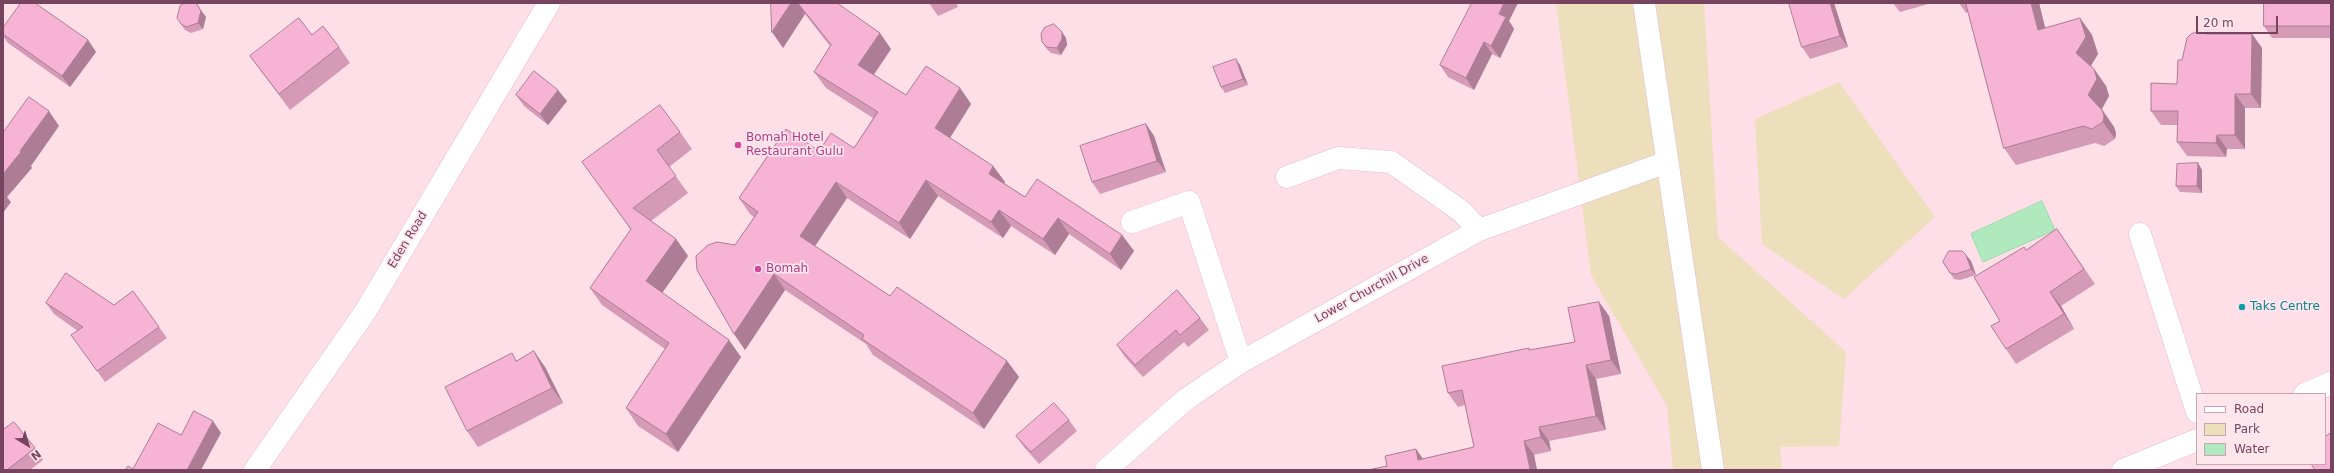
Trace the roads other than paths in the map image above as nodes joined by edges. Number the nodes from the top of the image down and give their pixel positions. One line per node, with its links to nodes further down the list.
1 (549, 3): 13 (street, Eden Road)
2 (1644, 3): 3 (street)
3 (1667, 162): 6 (street, Lower Churchill Drive); 15 (street)
4 (1288, 177): 6 (street)
5 (1132, 222): 8 (street)
6 (1479, 230): 8 (street, Lower Churchill Drive)
7 (2140, 234): 11 (street)
8 (1241, 362): 14 (street, Lower Churchill Drive)
9 (2331, 383): 10 (street)
10 (2307, 393)
11 (2196, 409)
12 (2196, 440): 16 (street)
13 (255, 470)
14 (1106, 470)
15 (1713, 470)
16 (2123, 470)

